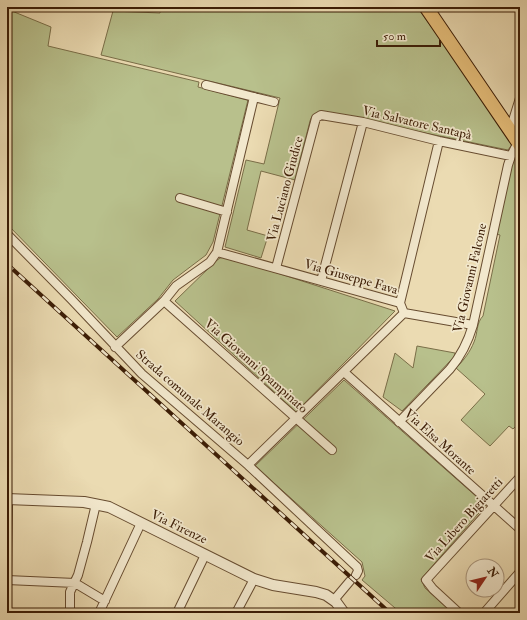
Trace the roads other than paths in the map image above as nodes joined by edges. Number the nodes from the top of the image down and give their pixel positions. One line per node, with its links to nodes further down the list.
1 (426, 7): 8 (main road)
2 (206, 85): 3 (street)
3 (254, 97): 5 (street); 13 (street)
4 (520, 98): 8 (street)
5 (274, 102)
6 (318, 116): 7 (street, Via Salvatore Santapà); 16 (street, Via Luciano Giudice)
7 (363, 122): 9 (street, Via Salvatore Santapà); 17 (street)
8 (510, 130): 10 (main road)
9 (439, 141): 11 (street, Via Salvatore Santapà); 19 (street)
10 (519, 144): 11 (street, Via Giovanni Falcone)
11 (511, 156): 21 (street, Via Giovanni Falcone)
12 (180, 198): 13 (street)
13 (227, 212): 15 (street)
14 (7, 234): 22 (street, Strada comunale Marangio)
15 (217, 252): 16 (street, Via Giuseppe Fava); 18 (street)
16 (276, 268): 17 (street, Via Giuseppe Fava)
17 (321, 281): 19 (street, Via Giuseppe Fava)
18 (164, 301): 22 (street); 24 (street, Via Giovanni Spampinato)
19 (400, 303): 20 (street, Via Giuseppe Fava)
20 (404, 313): 21 (street, Via Giuseppe Fava); 23 (street)
21 (473, 326): 25 (street, Via Giovanni Falcone)
22 (115, 347): 27 (street, Strada comunale Marangio)
23 (344, 372): 24 (street); 25 (street, Via Elsa Morante)
24 (296, 419): 26 (street, Via Giovanni Spampinato); 27 (street)
25 (399, 422): 31 (street, Via Elsa Morante)
26 (332, 450)
27 (248, 465): 37 (street, Strada comunale Marangio)
28 (520, 477): 31 (street, Via Libero Bigiaretti)
29 (8, 499): 30 (street, Via Firenze); 36 (street)
30 (96, 504): 32 (street, Via Firenze); 41 (street)
31 (493, 505): 33 (street, Via Elsa Morante); 49 (street, Via Libero Bigiaretti)
32 (141, 523): 34 (street, Via Firenze); 43 (street)
33 (520, 529)
34 (205, 555): 38 (street, Via Firenze); 46 (street)
35 (520, 572): 50 (street)
36 (7, 573): 39 (street)
37 (356, 575)
38 (254, 579): 42 (street, Via Firenze); 47 (street)
39 (9, 580): 41 (street)
40 (350, 581): 42 (street)
41 (75, 583): 43 (street); 44 (street)
42 (334, 600): 48 (street)
43 (105, 601): 45 (street)
44 (70, 613)
45 (99, 613)
46 (177, 613)
47 (236, 613)
48 (344, 613)
49 (459, 613)
50 (484, 613)

